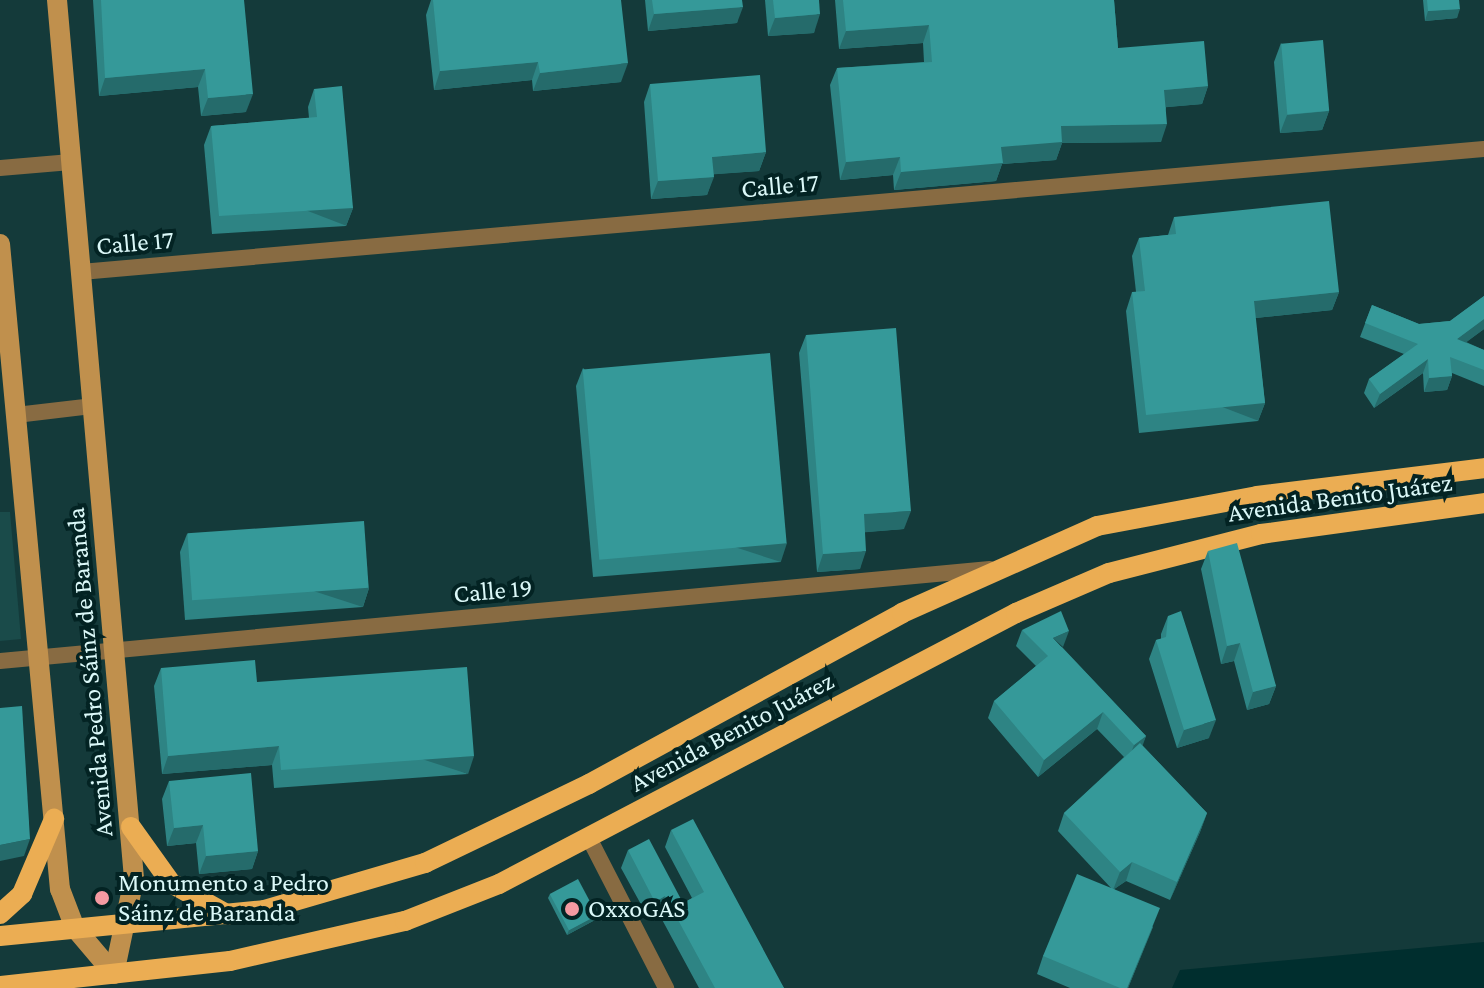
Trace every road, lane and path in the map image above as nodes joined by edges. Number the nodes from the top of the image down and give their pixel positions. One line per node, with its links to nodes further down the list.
1 (57, 0): 3 (street, Avenida Pedro Sáinz de Baranda)
2 (1484, 149): 6 (street, Calle 17)
3 (71, 162): 4 (street); 6 (street, Avenida Pedro Sáinz de Baranda)
4 (0, 168)
5 (0, 244): 8 (street, Avenida Pedro Sáinz de Baranda)
6 (81, 272): 7 (street, Avenida Pedro Sáinz de Baranda)
7 (93, 406): 8 (street); 12 (street, Avenida Pedro Sáinz de Baranda)
8 (16, 415): 13 (street, Avenida Pedro Sáinz de Baranda)
9 (1484, 468): 11 (main road, Avenida Benito Juárez)
10 (1484, 503): 17 (main road, Avenida Benito Juárez)
11 (990, 569): 12 (street, Calle 19); 19 (main road, Avenida Benito Juárez)
12 (114, 650): 13 (street, Calle 19); 16 (street, Avenida Pedro Sáinz de Baranda)
13 (39, 657): 14 (street, Calle 19); 15 (street, Avenida Pedro Sáinz de Baranda)
14 (0, 661)
15 (54, 819): 18 (main road); 21 (street, Avenida Pedro Sáinz de Baranda)
16 (131, 827): 19 (main road); 20 (street, Avenida Pedro Sáinz de Baranda)
17 (589, 838): 23 (main road, Avenida Benito Juárez); 25 (street)
18 (0, 914)
19 (228, 915): 20 (main road, Avenida Benito Juárez)
20 (129, 924): 21 (main road, Avenida Benito Juárez); 23 (street, Avenida Pedro Sáinz de Baranda)
21 (75, 928): 22 (main road, Avenida Benito Juárez); 23 (street, Avenida Pedro Sáinz de Baranda)
22 (0, 936)
23 (114, 981): 24 (main road, Avenida Benito Juárez)
24 (0, 986)
25 (666, 988)

